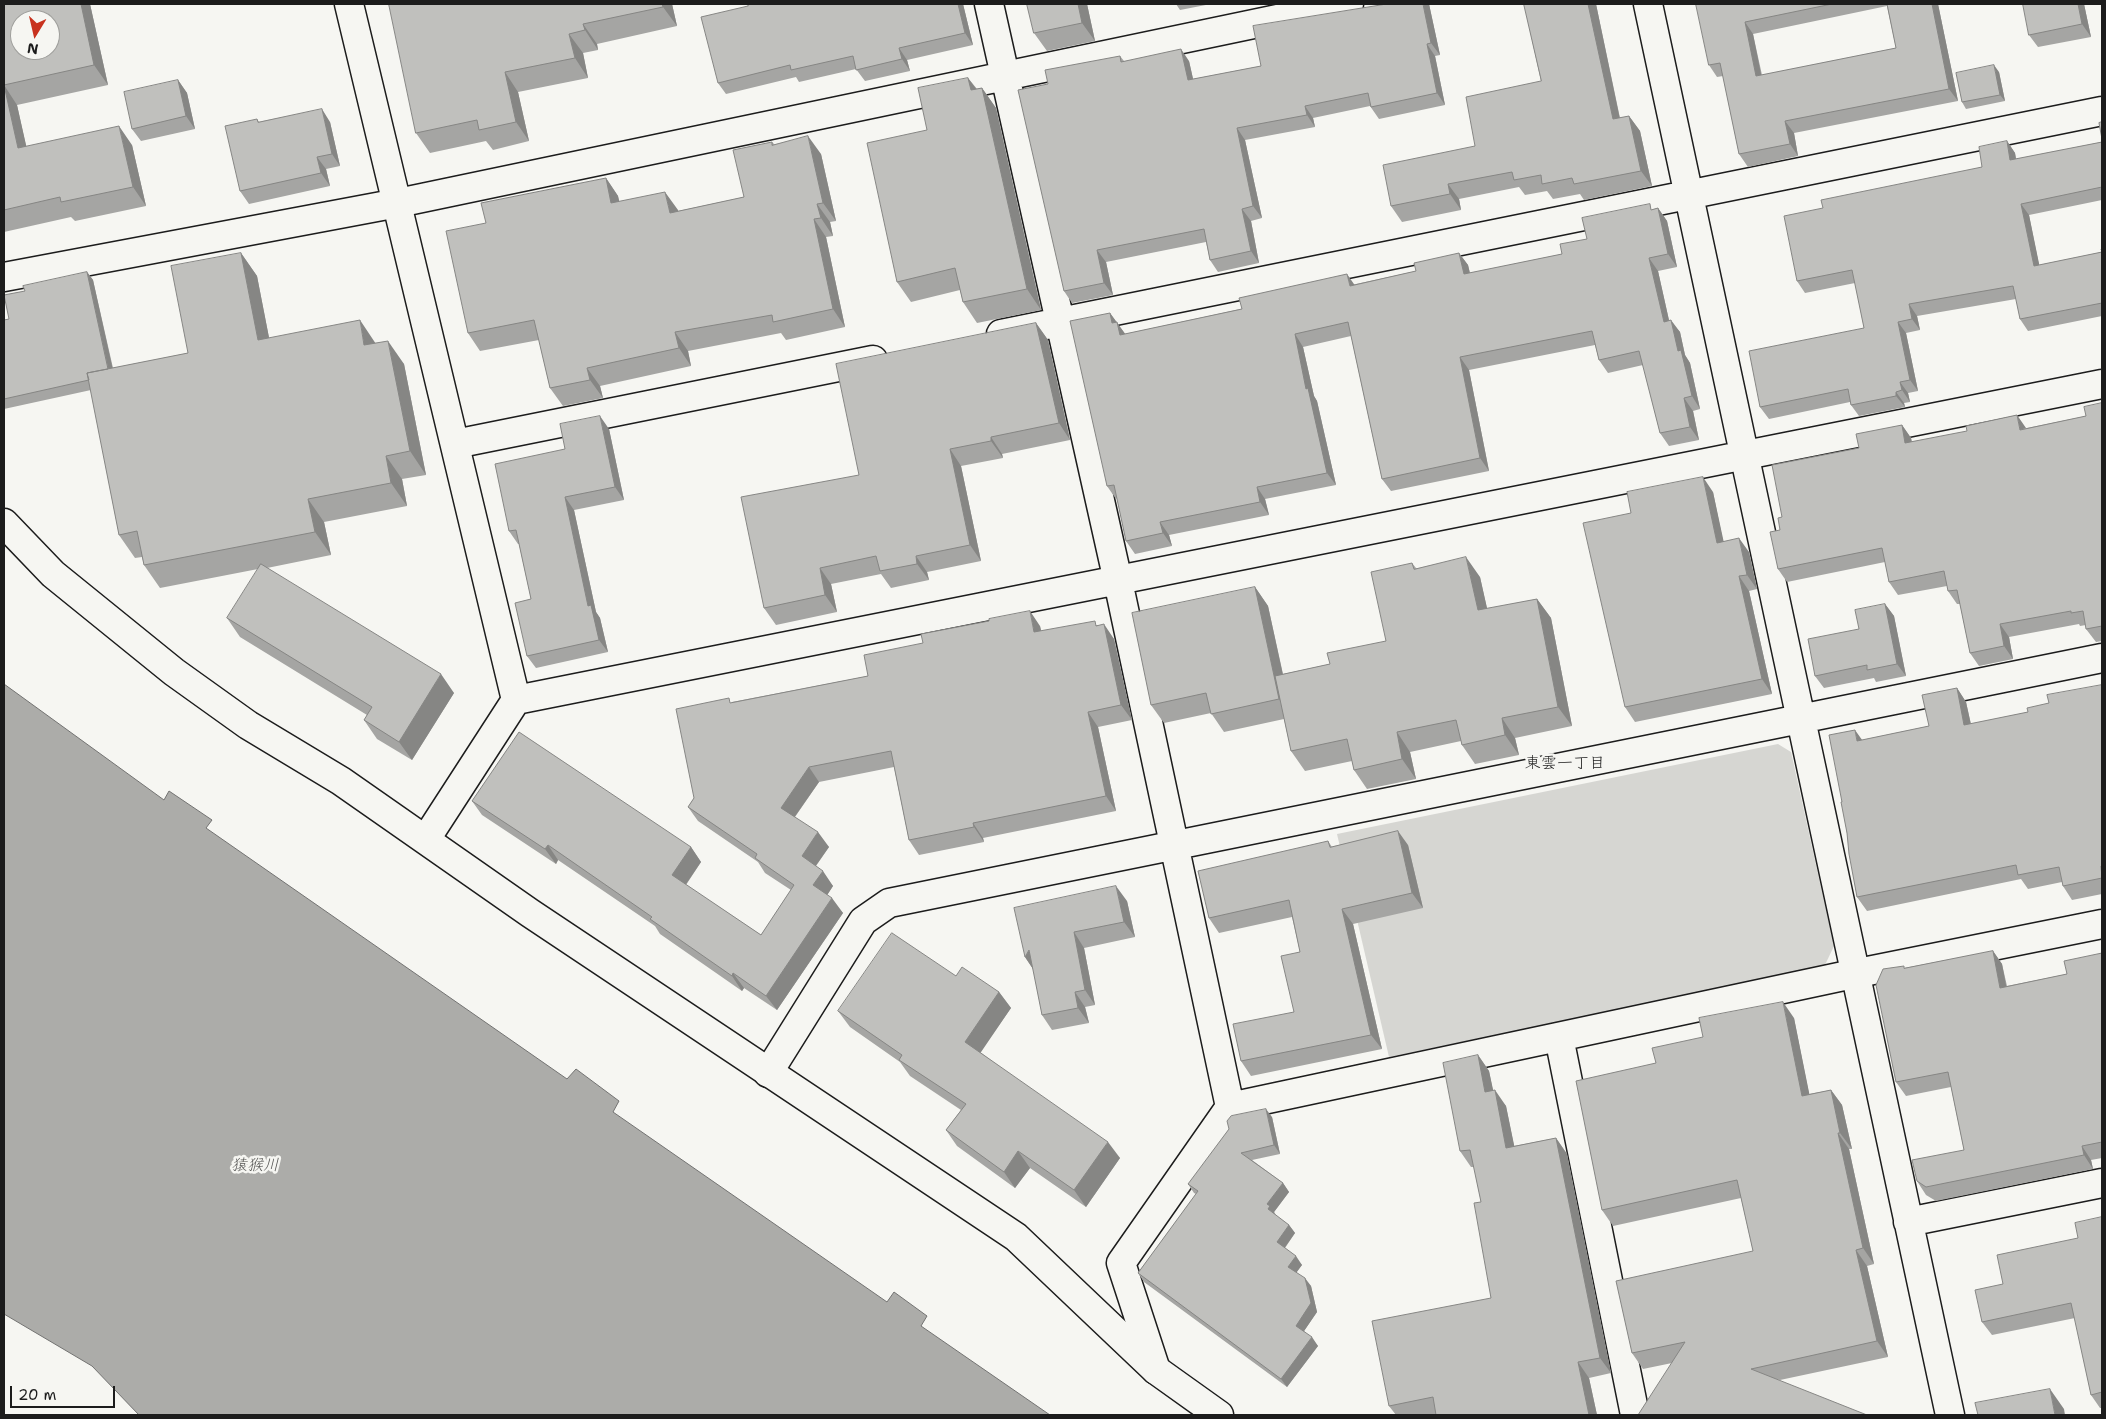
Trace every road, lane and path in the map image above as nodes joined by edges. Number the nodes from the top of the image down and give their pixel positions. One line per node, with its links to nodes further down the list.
1 (349, 4): 8 (street)
2 (989, 4): 5 (street)
3 (1349, 4): 5 (street)
4 (1648, 4): 7 (street)
5 (1006, 75): 8 (street); 10 (street)
6 (2102, 111): 7 (street)
7 (1687, 195): 10 (street); 15 (street)
8 (398, 203): 9 (street); 14 (street)
9 (4, 277)
10 (1060, 322): 11 (street); 17 (street)
11 (972, 340)
12 (894, 355): 14 (street)
13 (2102, 384): 15 (street)
14 (455, 444): 19 (street)
15 (1744, 456): 17 (street); 20 (street)
16 (4, 523): 21 (street)
17 (1118, 580): 19 (street); 22 (street)
18 (2102, 658): 20 (street)
19 (516, 700): 21 (street)
20 (1800, 719): 22 (street); 24 (street)
21 (426, 839): 26 (street)
22 (1173, 846): 26 (street); 27 (street)
23 (2102, 924): 24 (street)
24 (1853, 974): 25 (street); 29 (street)
25 (1559, 1037): 27 (street); 32 (street)
26 (768, 1073): 30 (street)
27 (1230, 1106): 30 (street)
28 (2102, 1184): 29 (street)
29 (1908, 1222): 33 (street)
30 (1156, 1370): 31 (street)
31 (1219, 1415)
32 (1635, 1415)
33 (1950, 1415)

